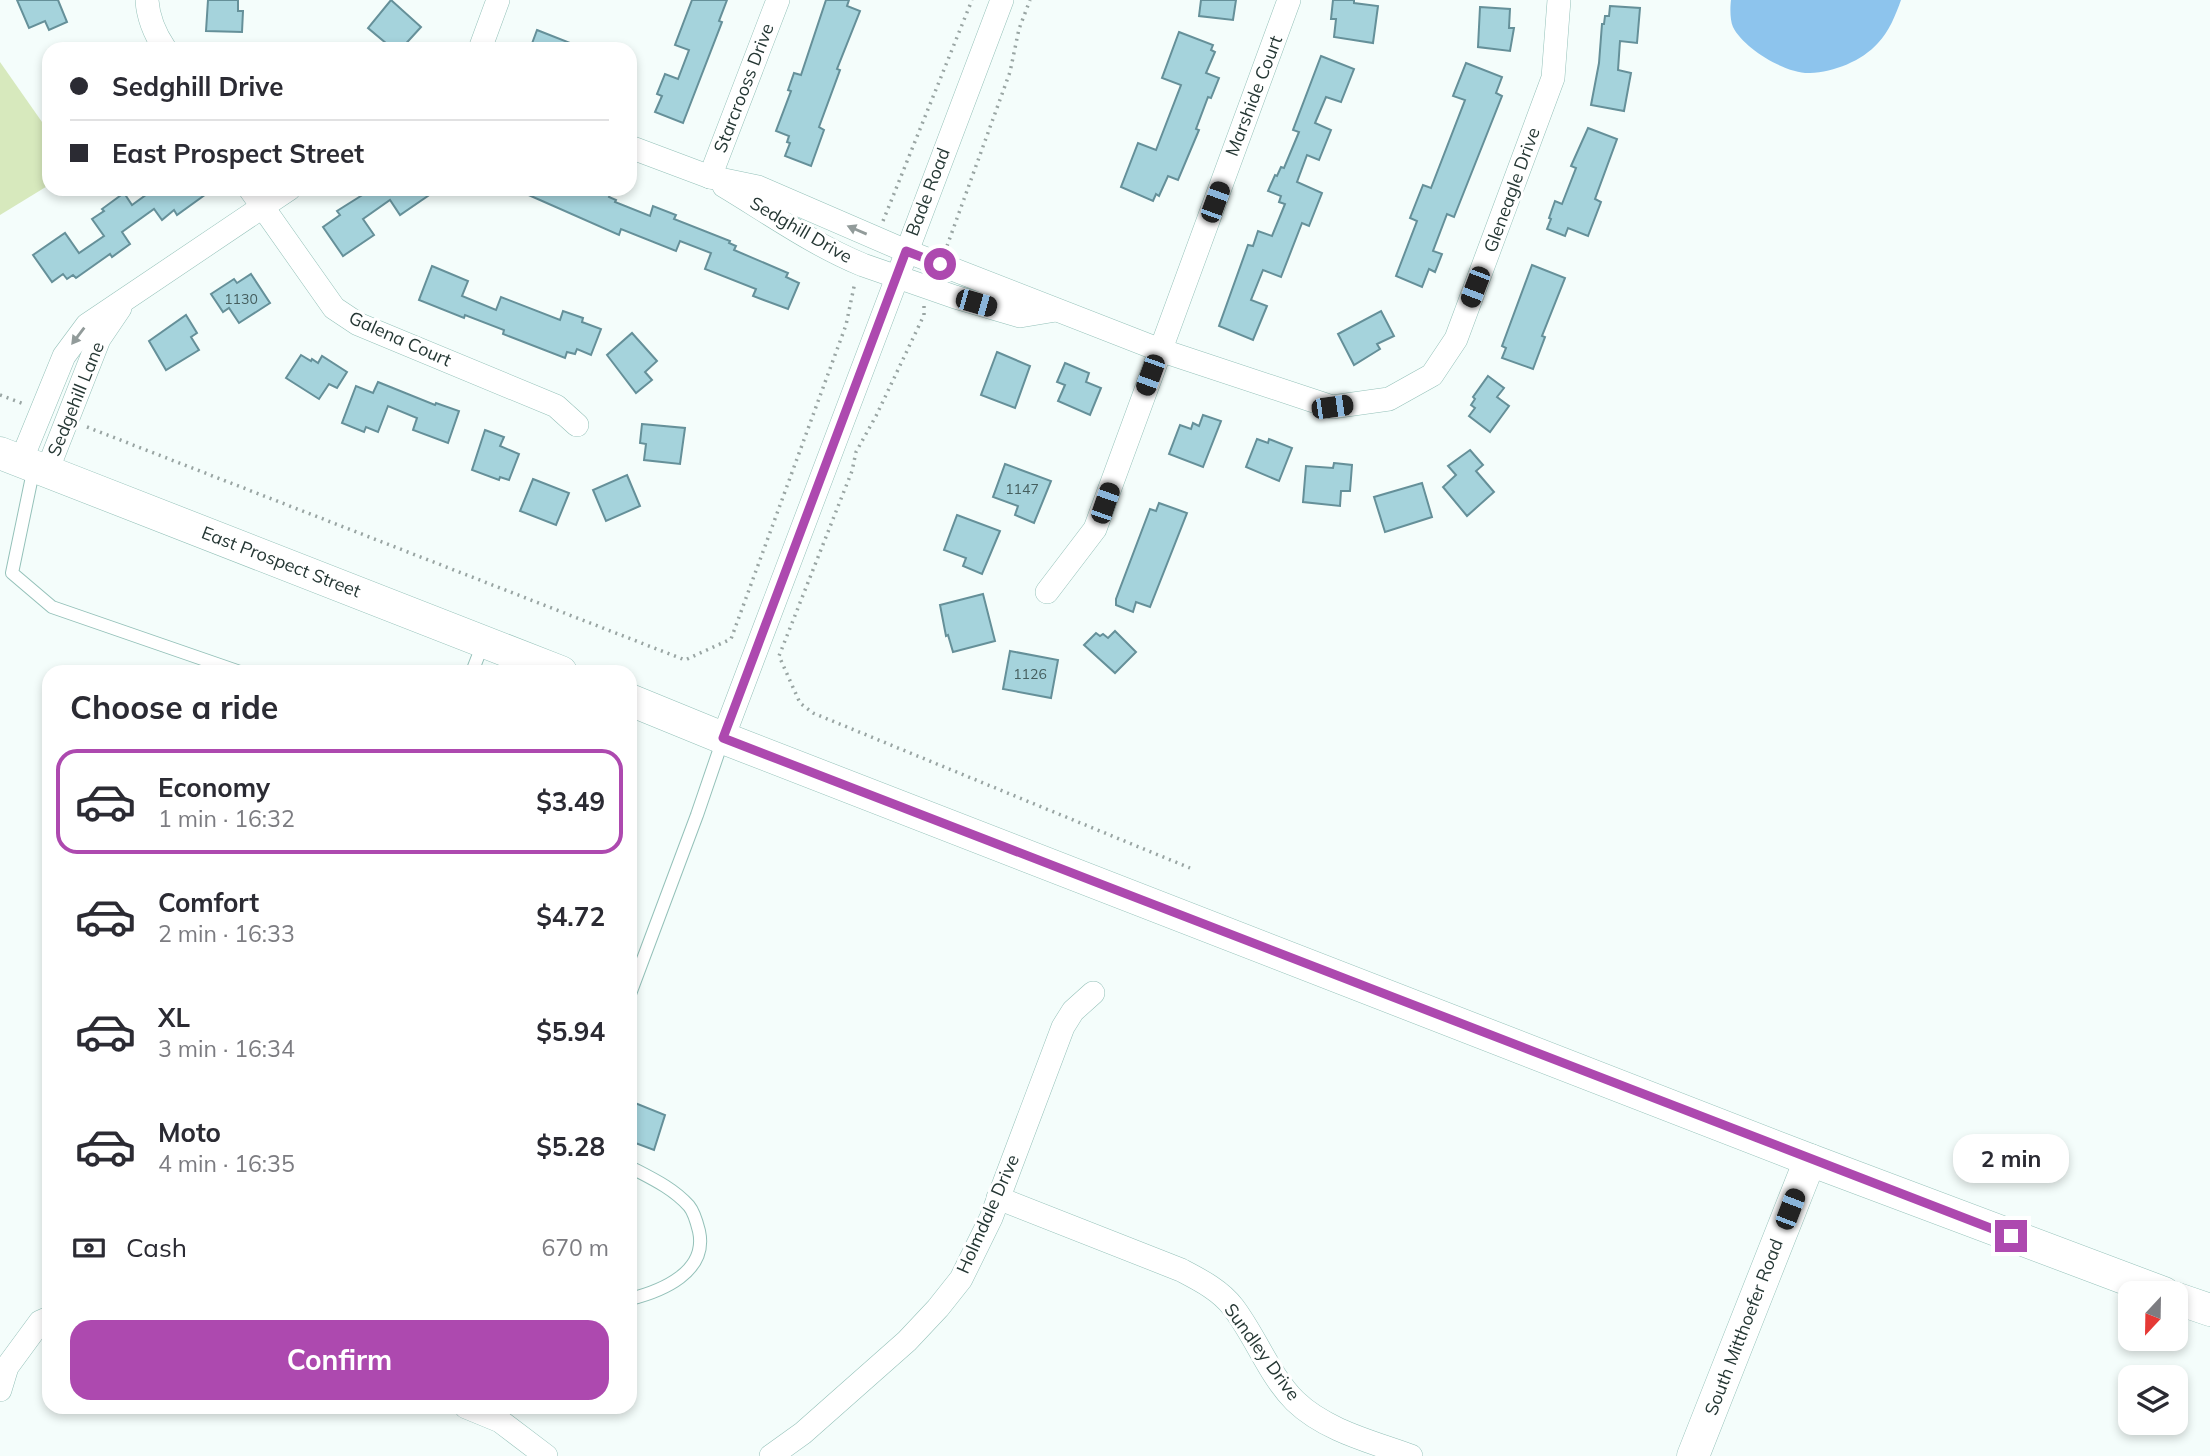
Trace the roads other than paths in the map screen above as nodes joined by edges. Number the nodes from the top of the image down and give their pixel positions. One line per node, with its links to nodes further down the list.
1 (147, 0): 7 (street)
2 (498, 0): 8 (street)
3 (778, 0): 10 (street, Starcrooss Drive)
4 (1002, 0): 12 (street, Bade Road)
5 (1289, 0): 15 (street, Marshide Court)
6 (1559, 0): 15 (street, Gleneagle Drive)
7 (161, 42)
8 (483, 42)
9 (637, 150): 10 (street, Sedghill Drive)
10 (710, 177): 12 (street, Sedghill Drive, one-way to 10); 13 (street, Sedghill Drive)
11 (256, 198): 16 (street, Galena Court); 17 (street, Sedgehill Lane)
12 (906, 251): 13 (street, Bade Road); 14 (street, Sedghill Drive)
13 (896, 277): 14 (street, Sedghill Drive); 24 (street, Bade Road)
14 (1057, 309): 15 (street, Sedghill Drive)
15 (1160, 350): 18 (street, Marshide Court)
16 (577, 425)
17 (26, 463): 19 (street, East Prospect Street); 20 (lane)
18 (1047, 592)
19 (484, 640): 21 (lane); 22 (street, East Prospect Street)
20 (220, 665)
21 (475, 665)
22 (544, 665)
23 (637, 703): 24 (street)
24 (723, 738): 25 (lane); 27 (street)
25 (637, 975)
26 (1093, 993): 29 (street, Holmdale Drive)
27 (1810, 1160): 30 (street); 40 (street, South Mitthoefer Road)
28 (637, 1171): 31 (lane)
29 (998, 1198): 38 (street, Holmdale Drive); 39 (street, Sundley Drive)
30 (2132, 1281)
31 (637, 1297)
32 (2188, 1302): 33 (street)
33 (2210, 1310)
34 (42, 1321): 35 (street)
35 (0, 1390)
36 (482, 1414): 37 (street)
37 (546, 1456)
38 (771, 1456)
39 (1411, 1456)
40 (1693, 1456)

